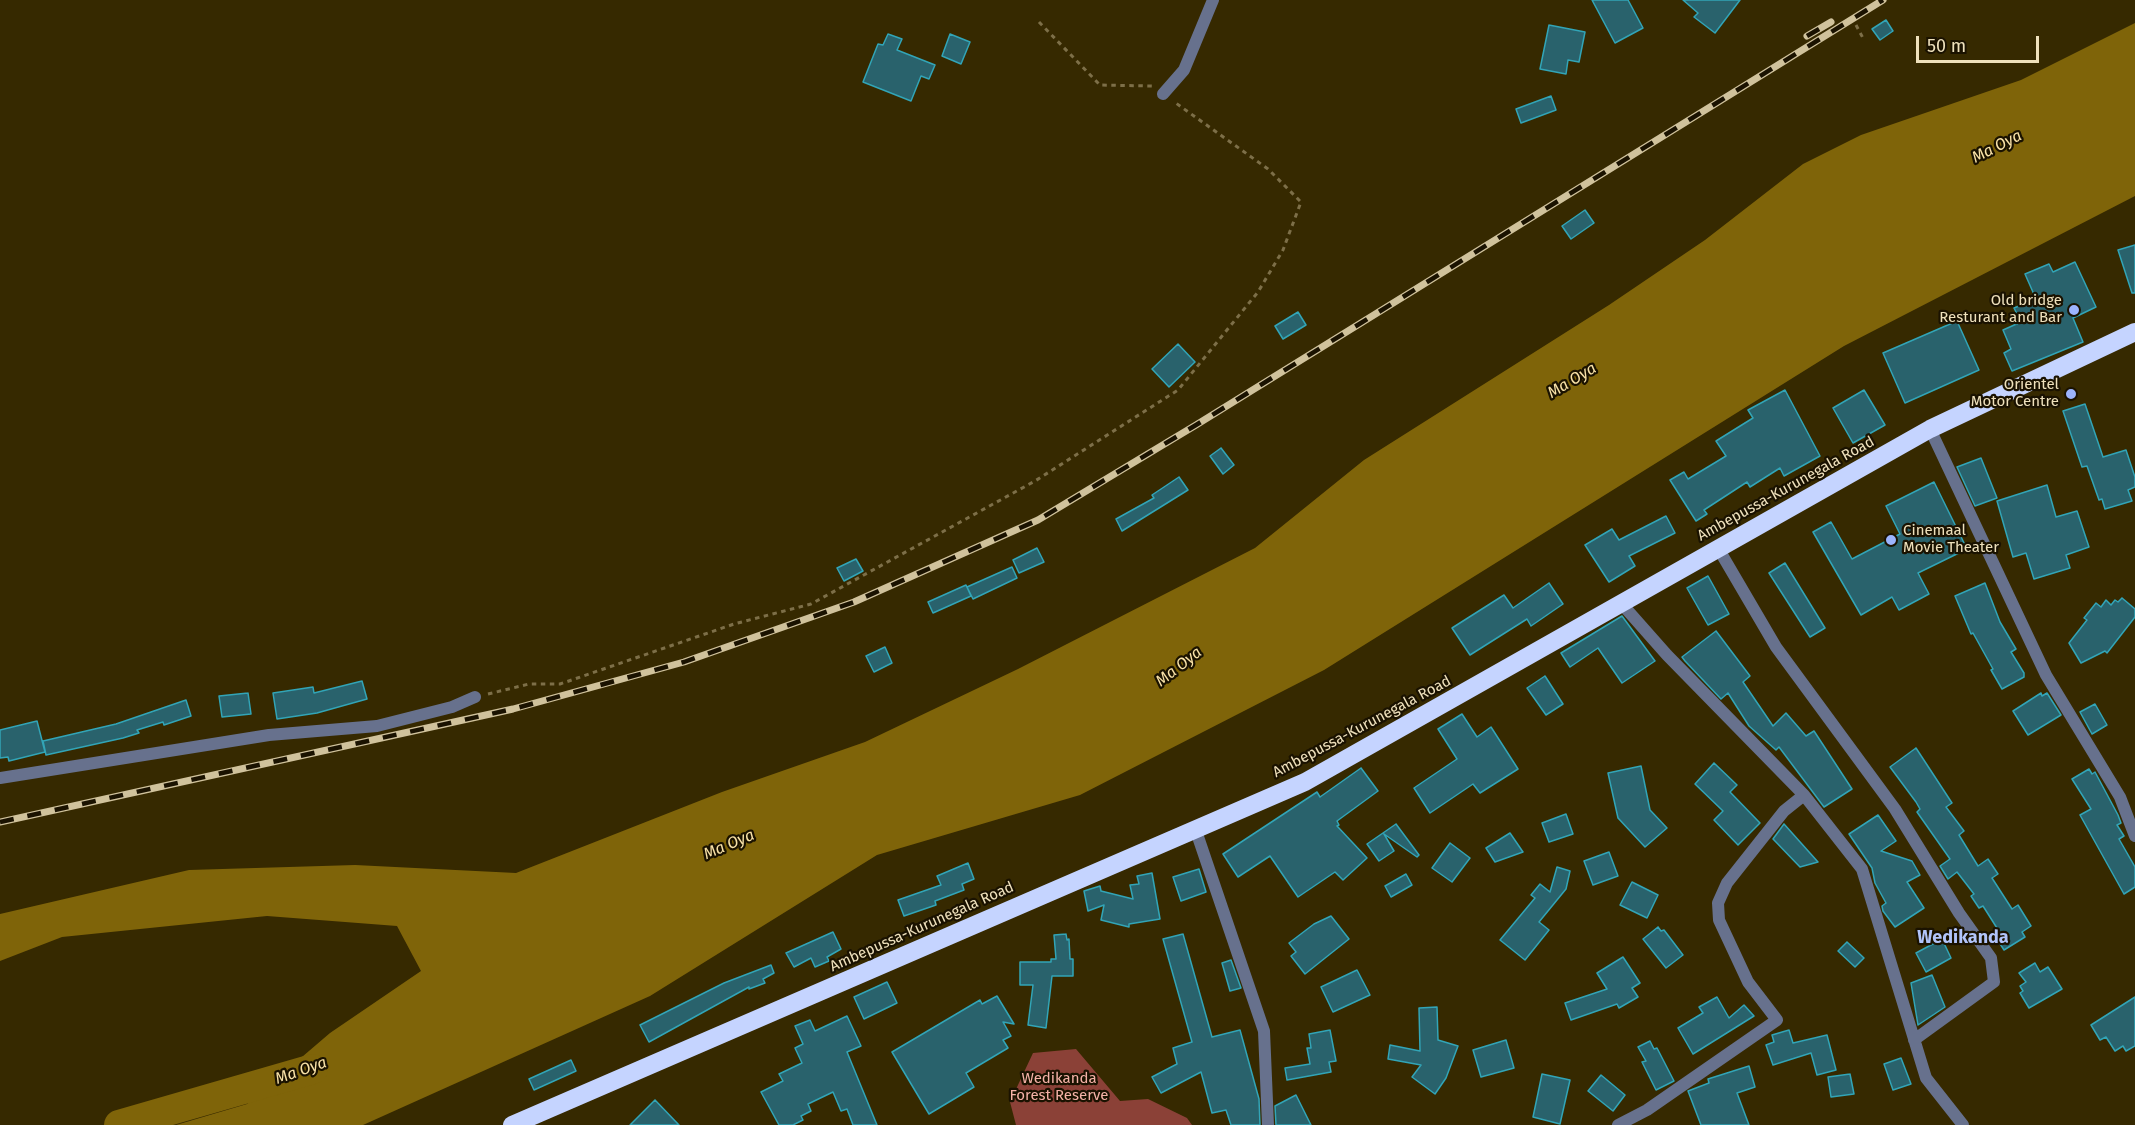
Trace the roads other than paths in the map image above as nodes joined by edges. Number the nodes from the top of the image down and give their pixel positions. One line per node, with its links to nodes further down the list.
1 (1213, 0): 2 (street)
2 (1163, 94)
3 (2135, 332): 4 (highway, Ambepussa-Kurunegala Road)
4 (1930, 429): 5 (highway, Ambepussa-Kurunegala Road); 11 (street)
5 (1718, 548): 6 (highway, Ambepussa-Kurunegala Road); 12 (street)
6 (1621, 603): 9 (street); 10 (highway, Ambepussa-Kurunegala Road)
7 (475, 697): 8 (street)
8 (0, 778)
9 (1804, 795): 12 (street); 15 (street)
10 (1195, 828): 13 (highway, Ambepussa-Kurunegala Road); 14 (street)
11 (2135, 836)
12 (1914, 1040): 16 (street)
13 (512, 1125)
14 (1268, 1125)
15 (1618, 1125)
16 (1963, 1125)

